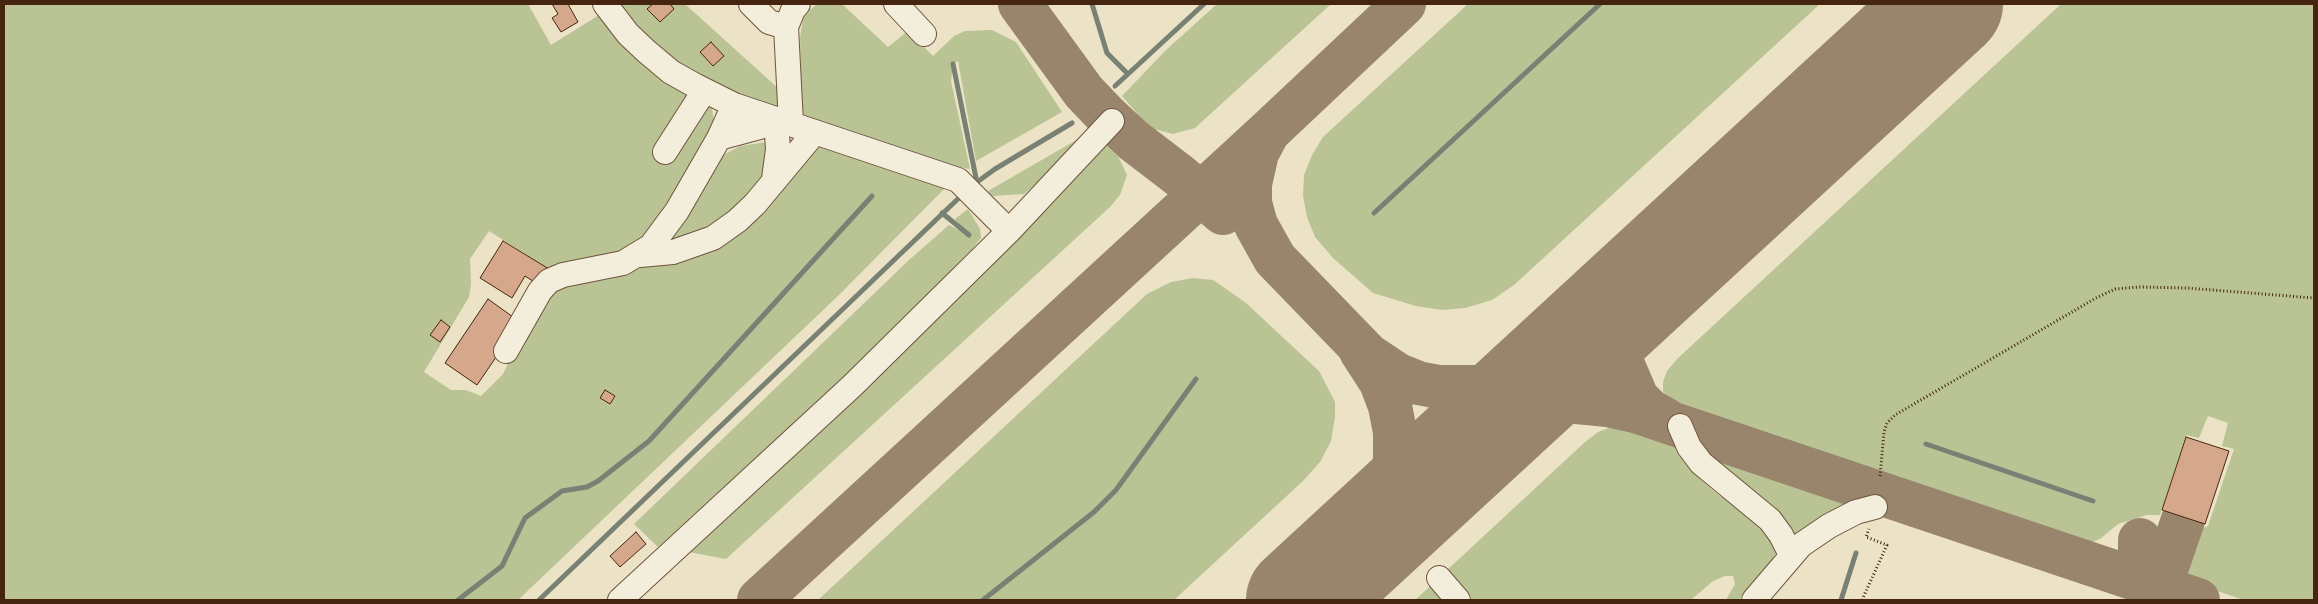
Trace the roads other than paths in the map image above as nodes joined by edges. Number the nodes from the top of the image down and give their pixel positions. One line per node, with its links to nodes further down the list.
1 (605, 4): 7 (lane)
2 (751, 4): 5 (lane)
3 (798, 4): 5 (lane)
4 (896, 4): 6 (lane)
5 (786, 27): 9 (lane)
6 (924, 34)
7 (704, 91): 8 (lane); 13 (lane)
8 (734, 104): 9 (lane); 12 (lane)
9 (779, 120): 11 (lane); 12 (lane); 14 (lane)
10 (1112, 121): 15 (lane)
11 (814, 132): 14 (lane); 15 (lane)
12 (719, 138): 16 (lane)
13 (665, 152)
14 (774, 179): 16 (lane)
15 (1009, 231): 22 (lane)
16 (640, 254): 17 (lane)
17 (506, 351)
18 (1680, 426): 20 (lane)
19 (1875, 507): 20 (lane)
20 (1791, 554): 24 (lane)
21 (1439, 578): 23 (lane)
22 (620, 600)
23 (1458, 600)
24 (1754, 600)

